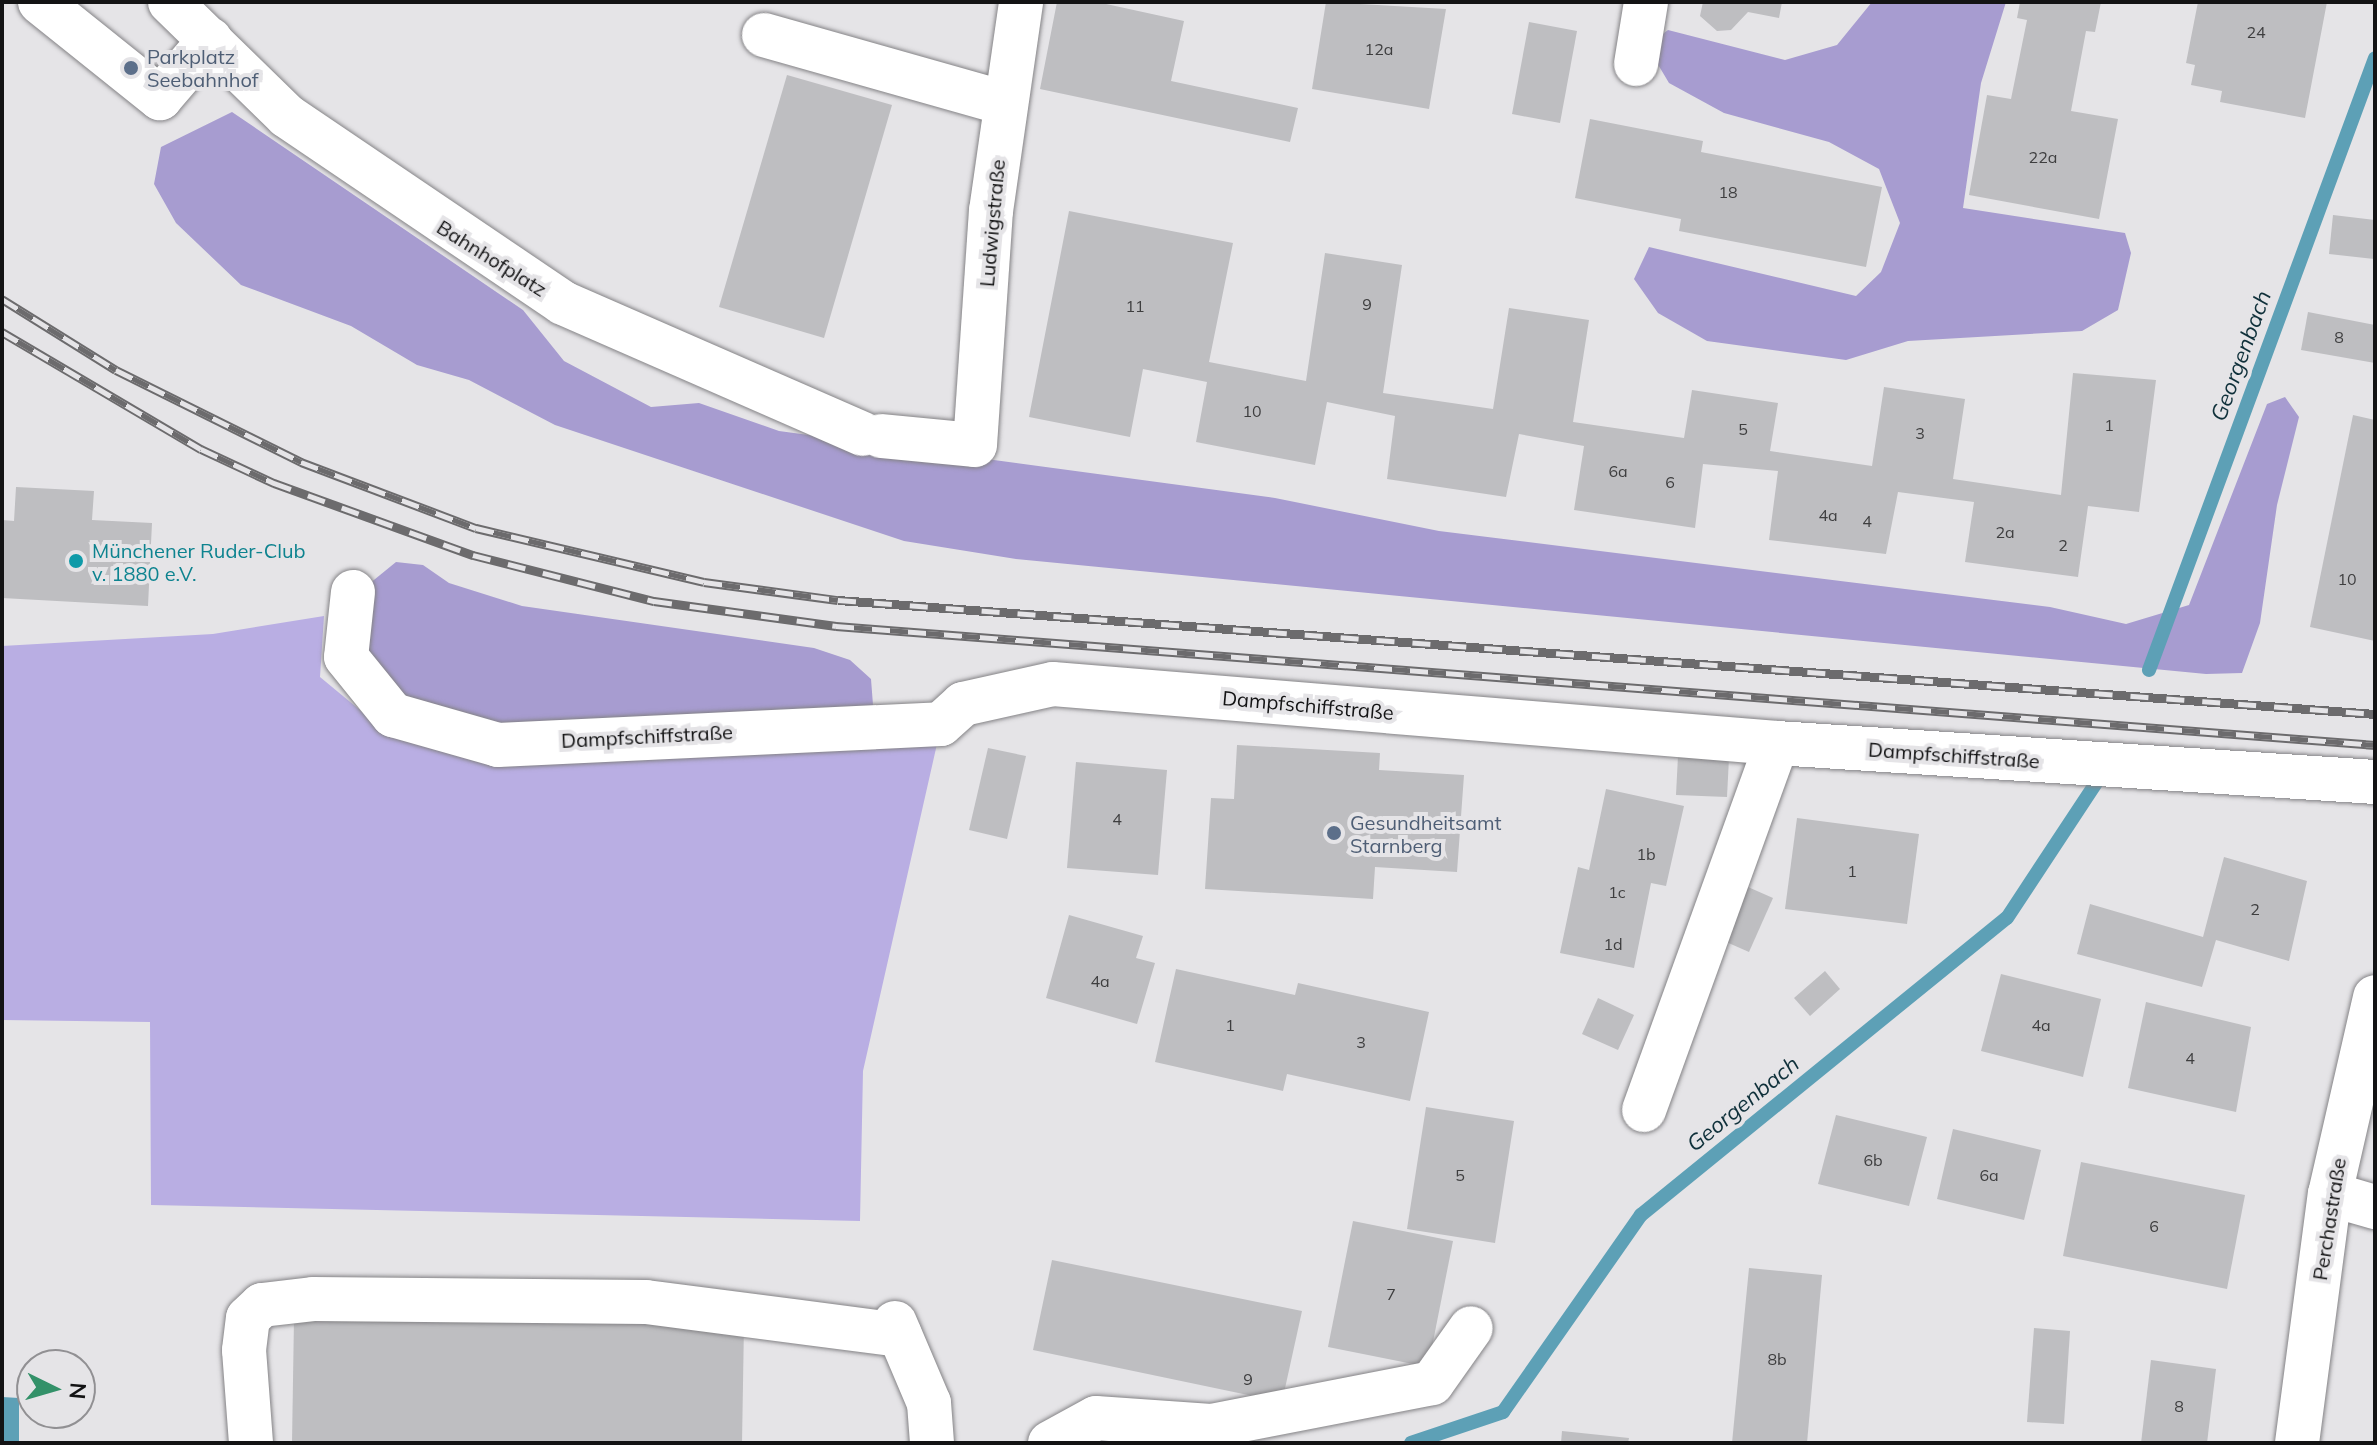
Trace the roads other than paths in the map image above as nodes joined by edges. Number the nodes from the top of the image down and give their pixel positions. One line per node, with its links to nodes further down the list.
1 (40, 2): 6 (street)
2 (170, 2): 6 (street, Bahnhofplatz)
3 (1021, 2): 8 (street, Ludwigstraße)
4 (1646, 2): 7 (street)
5 (764, 35): 8 (street)
6 (210, 40): 9 (street, Bahnhofplatz)
7 (1636, 64)
8 (1004, 103): 9 (street, Ludwigstraße)
9 (975, 445)
10 (353, 592): 11 (street, Dampfschiffstraße)
11 (1777, 743): 12 (street, Dampfschiffstraße); 14 (street)
12 (2375, 782)
13 (2375, 997): 15 (street, Perchastraße)
14 (1644, 1110)
15 (2330, 1194): 16 (street); 21 (street, Perchastraße)
16 (2375, 1207)
17 (1471, 1328): 20 (street)
18 (251, 1443): 19 (street)
19 (932, 1443)
20 (1050, 1443)
21 (2297, 1443)

